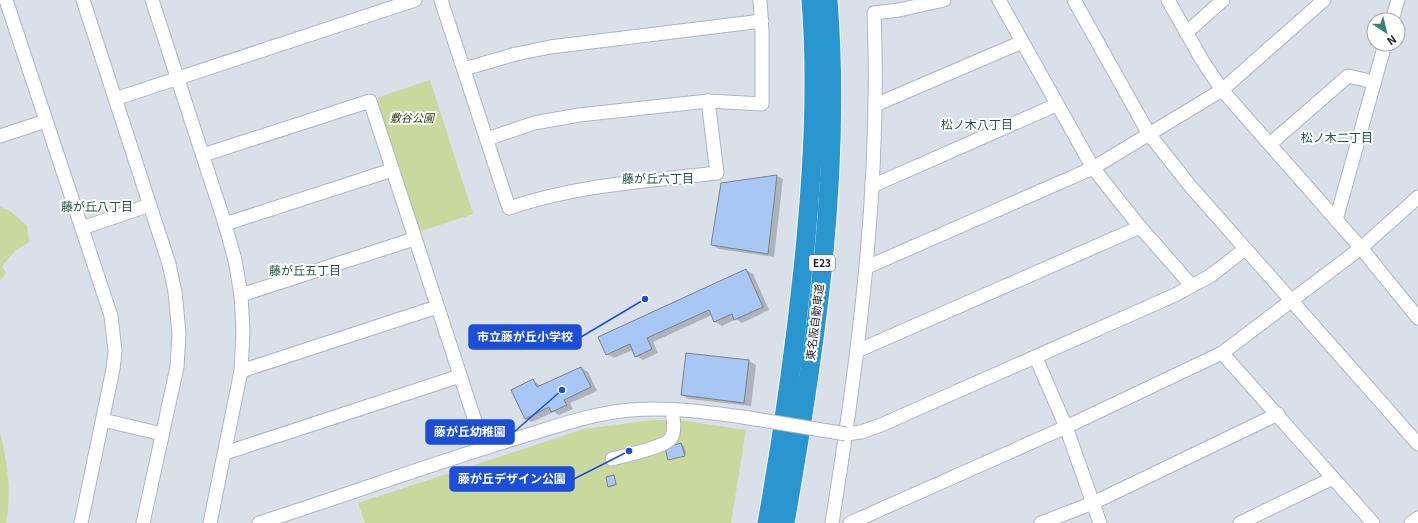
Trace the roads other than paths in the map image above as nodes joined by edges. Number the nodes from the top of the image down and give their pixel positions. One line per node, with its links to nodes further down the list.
1 (6, 0): 29 (street)
2 (84, 0): 25 (street)
3 (152, 0): 22 (street)
4 (415, 0): 22 (street)
5 (441, 0): 21 (street)
6 (760, 0): 17 (street)
7 (811, 0): 75 (highway, 東名阪自動車道 / E23)
8 (828, 0): 76 (highway, 東名阪自動車道 / E23)
9 (944, 0): 27 (street)
10 (999, 0): 19 (street)
11 (1074, 0): 30 (street)
12 (1168, 0): 18 (street)
13 (1223, 0): 18 (street)
14 (1324, 0): 24 (street)
15 (1398, 0): 16 (street)
16 (1394, 12)
17 (762, 21): 21 (street); 26 (street)
18 (1186, 33): 24 (street)
19 (1022, 42): 27 (street); 28 (street)
20 (1383, 52): 23 (street)
21 (464, 69): 32 (street)
22 (177, 78): 25 (street); 34 (street)
23 (1374, 82): 33 (street); 40 (street)
24 (1222, 90): 30 (street); 33 (street)
25 (115, 99): 39 (street)
26 (708, 101): 32 (street); 32 (street)
27 (875, 105): 37 (street)
28 (1056, 105): 35 (street); 37 (street)
29 (46, 121): 31 (street); 43 (street)
30 (1149, 134): 35 (street); 46 (street)
31 (0, 136)
32 (487, 139)
33 (1270, 144): 40 (street)
34 (203, 155): 36 (street); 41 (street)
35 (1093, 168): 42 (street); 47 (street)
36 (392, 170): 41 (street); 44 (street)
37 (872, 186): 47 (street)
38 (1418, 197): 45 (street)
39 (150, 206): 43 (street); 62 (street)
40 (1336, 220): 45 (street)
41 (225, 224): 49 (street)
42 (1140, 227): 48 (street); 53 (street)
43 (82, 228): 60 (street)
44 (414, 239): 49 (street); 51 (street)
45 (1361, 248): 50 (street); 52 (street)
46 (1245, 249): 48 (street); 50 (street)
47 (867, 267): 53 (street)
48 (1192, 286): 55 (street)
49 (242, 295): 56 (street)
50 (1292, 301): 54 (street); 64 (street)
51 (437, 307): 56 (street); 57 (street)
52 (1416, 311)
53 (857, 350): 63 (street)
54 (1222, 353): 59 (street); 61 (street)
55 (1036, 358): 61 (street); 63 (street)
56 (241, 371): 66 (street)
57 (460, 376): 65 (street); 66 (street)
58 (672, 410): 63 (street, bridge); 65 (street); 67 (street)
59 (1278, 414): 68 (street); 69 (street)
60 (103, 420): 62 (street); 71 (street)
61 (1066, 427): 69 (street); 78 (street)
62 (162, 434): 72 (street)
63 (846, 434): 77 (street)
64 (1418, 444)
65 (484, 448): 74 (street)
66 (225, 453): 73 (street)
67 (612, 459)
68 (1333, 478): 81 (street); 82 (street)
69 (1093, 504): 79 (street); 80 (street)
70 (1418, 518): 83 (street)
71 (81, 523)
72 (143, 523)
73 (210, 523)
74 (259, 523)
75 (767, 523)
76 (785, 523)
77 (832, 523)
78 (850, 523)
79 (1041, 523)
80 (1100, 523)
81 (1240, 523)
82 (1373, 523)
83 (1411, 523)

